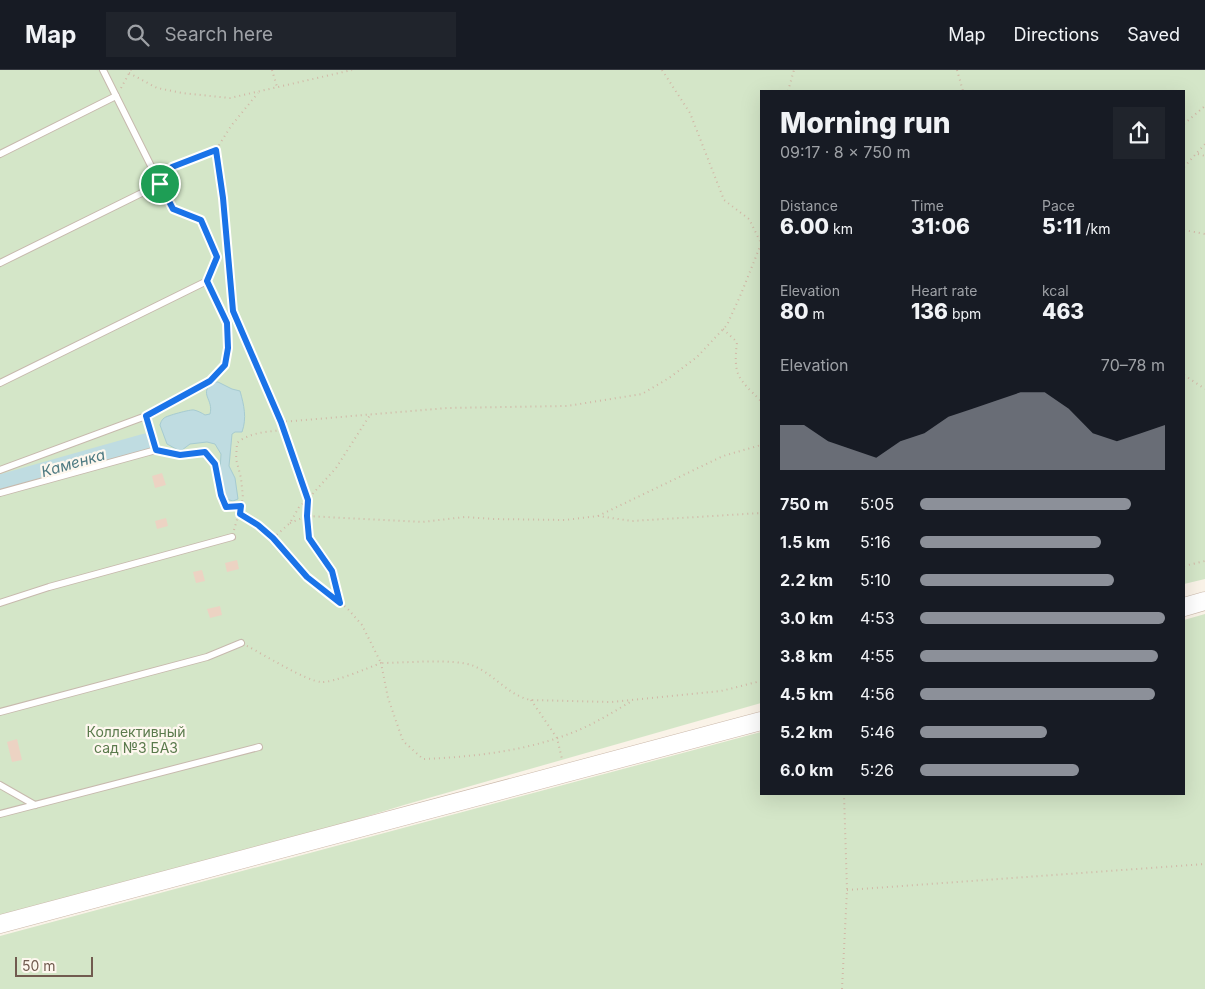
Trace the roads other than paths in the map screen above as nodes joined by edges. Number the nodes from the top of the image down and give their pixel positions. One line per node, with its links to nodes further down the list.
1 (103, 70): 2 (lane)
2 (116, 96): 3 (lane); 4 (lane)
3 (0, 154)
4 (0, 264)
5 (227, 323): 6 (lane)
6 (0, 383)
7 (0, 470): 8 (lane)
8 (0, 493)
9 (232, 537): 11 (lane)
10 (1205, 601): 12 (main road)
11 (0, 603)
12 (1185, 607)
13 (241, 643): 14 (lane)
14 (0, 712)
15 (760, 721): 20 (main road)
16 (260, 747): 18 (lane)
17 (0, 785): 18 (lane)
18 (34, 805): 19 (lane)
19 (0, 814)
20 (0, 924)

